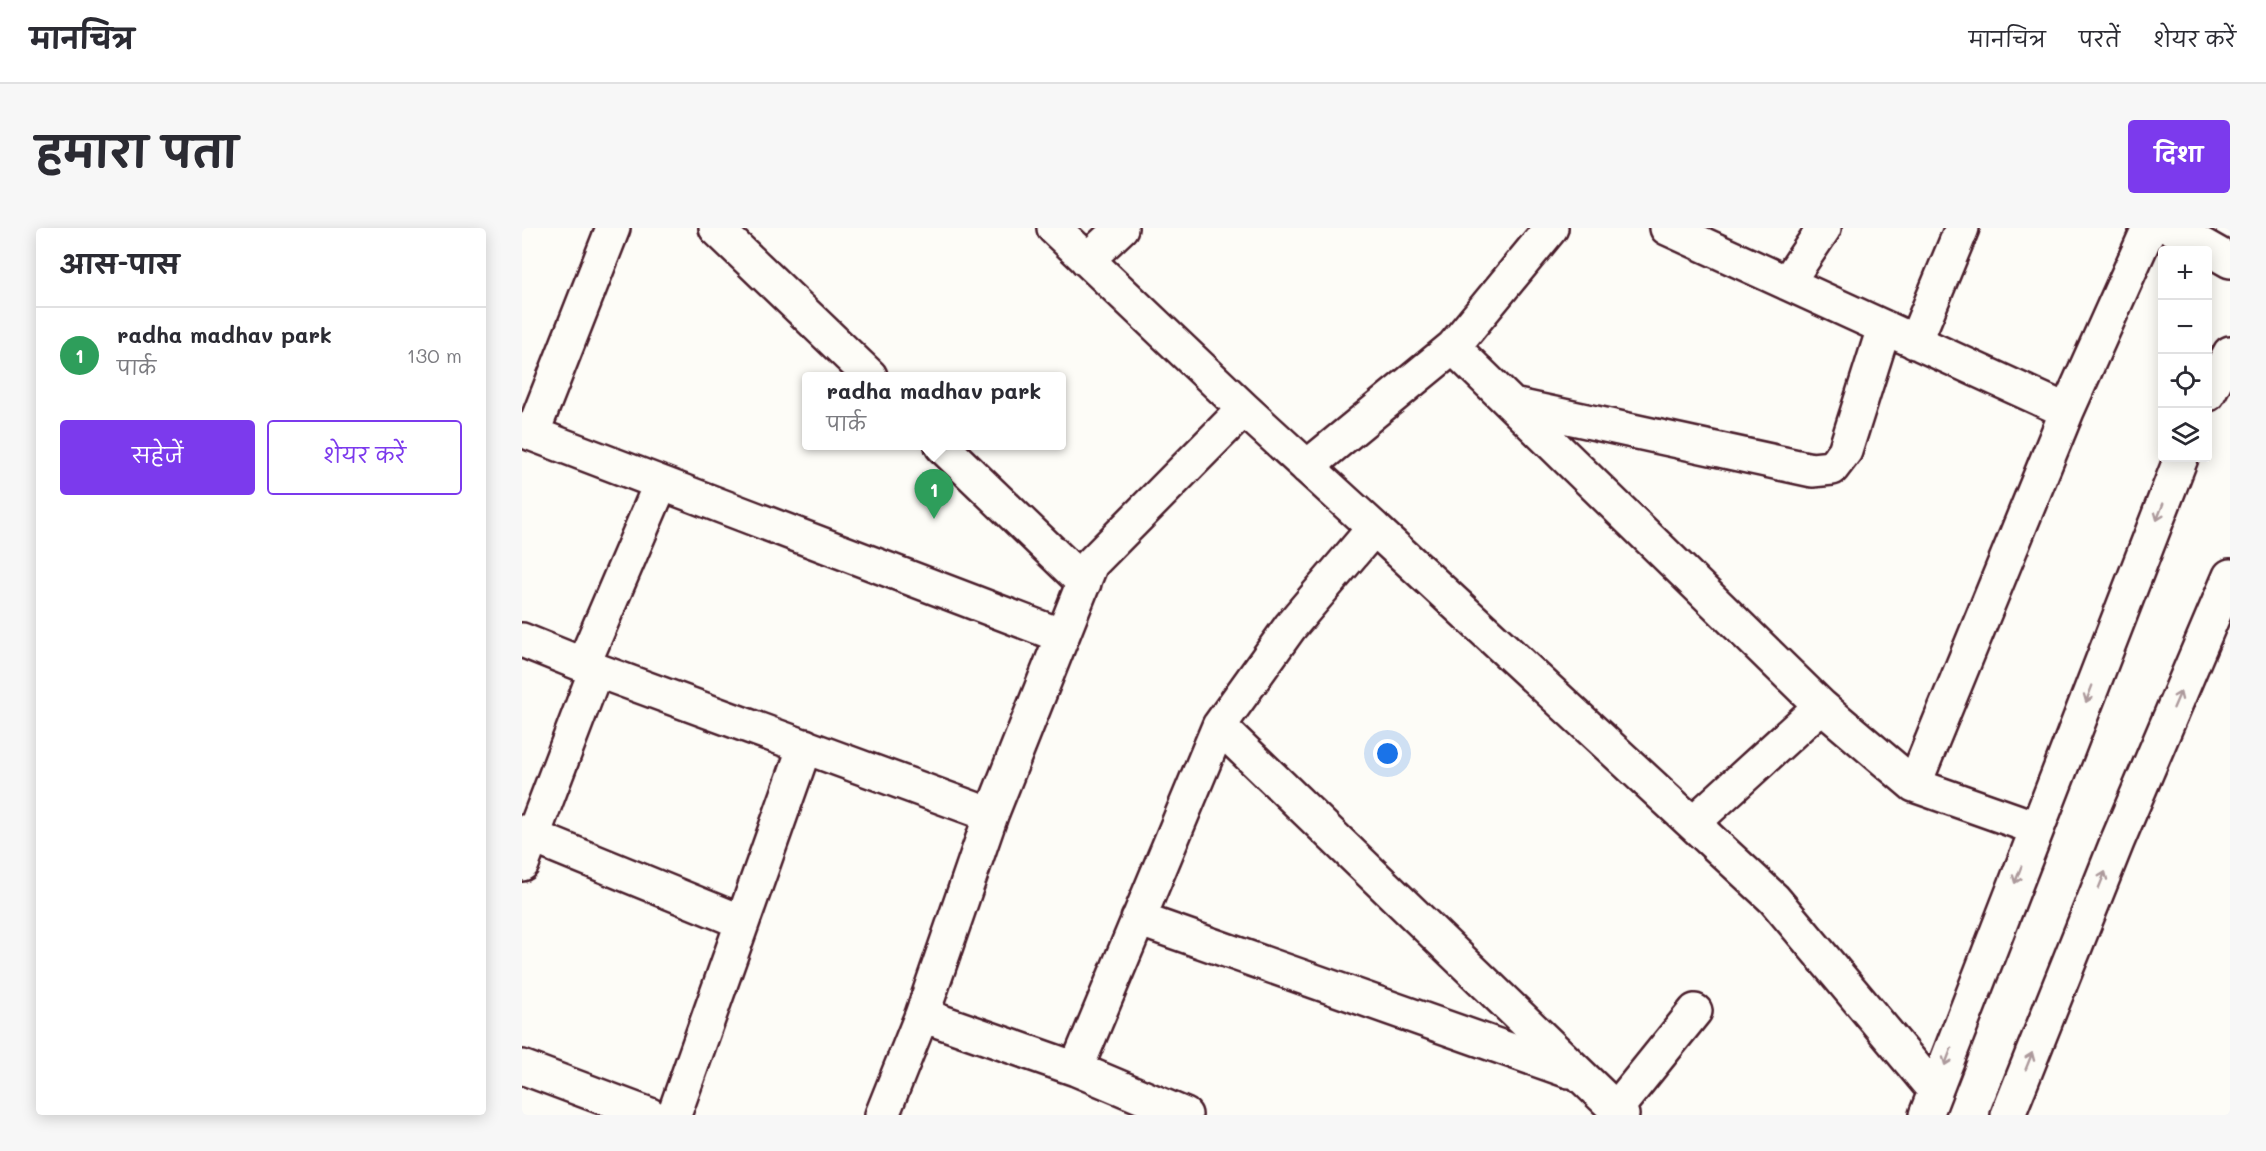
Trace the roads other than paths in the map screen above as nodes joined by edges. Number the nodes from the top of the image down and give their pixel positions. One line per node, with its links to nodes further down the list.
1 (613, 228): 25 (street)
2 (716, 228): 18 (street)
3 (1054, 228): 11 (street)
4 (1121, 228): 11 (street)
5 (1551, 228): 16 (street)
6 (1667, 228): 13 (street)
7 (1824, 228): 13 (street)
8 (1962, 228): 15 (street)
9 (2149, 228): 24 (street)
10 (2172, 228): 12 (street)
11 (1087, 260): 22 (street)
12 (2230, 261)
13 (1787, 283): 14 (street)
14 (1884, 328): 15 (street); 20 (street)
15 (1915, 342): 24 (street)
16 (1453, 347): 20 (street); 28 (street)
17 (2230, 353): 19 (street)
18 (866, 372)
19 (2212, 387)
20 (1513, 405): 36 (street)
21 (2212, 405): 23 (street)
22 (1244, 409): 28 (street); 32 (street)
23 (2230, 409)
24 (2067, 411): 39 (street)
25 (527, 432): 29 (street)
26 (946, 450): 32 (street)
27 (2179, 462): 42 (street, one-way to 42)
28 (1307, 467): 30 (street)
29 (661, 483): 33 (street); 35 (street)
30 (1374, 528): 37 (street); 41 (street)
31 (2230, 576): 57 (street, one-way to 31)
32 (1084, 583): 33 (street)
33 (1062, 636): 40 (street)
34 (522, 640): 35 (street)
35 (590, 667): 38 (street); 43 (street)
36 (1821, 706): 39 (street); 41 (street)
37 (1219, 726): 44 (street); 50 (street)
38 (805, 746): 40 (street); 45 (street)
39 (1914, 785): 42 (street)
40 (991, 815): 47 (street)
41 (1692, 823): 51 (street)
42 (2036, 828): 51 (street, one-way to 51)
43 (526, 844): 45 (street)
44 (1138, 919): 49 (street); 50 (street)
45 (742, 922): 54 (street)
46 (1695, 1011): 52 (street)
47 (922, 1014): 49 (street); 55 (street)
48 (522, 1067): 53 (street)
49 (1076, 1069): 56 (street)
50 (1579, 1074): 52 (street)
51 (1930, 1103)
52 (1619, 1112)
53 (650, 1115)
54 (674, 1115)
55 (882, 1115)
56 (1185, 1115)
57 (2008, 1115)

